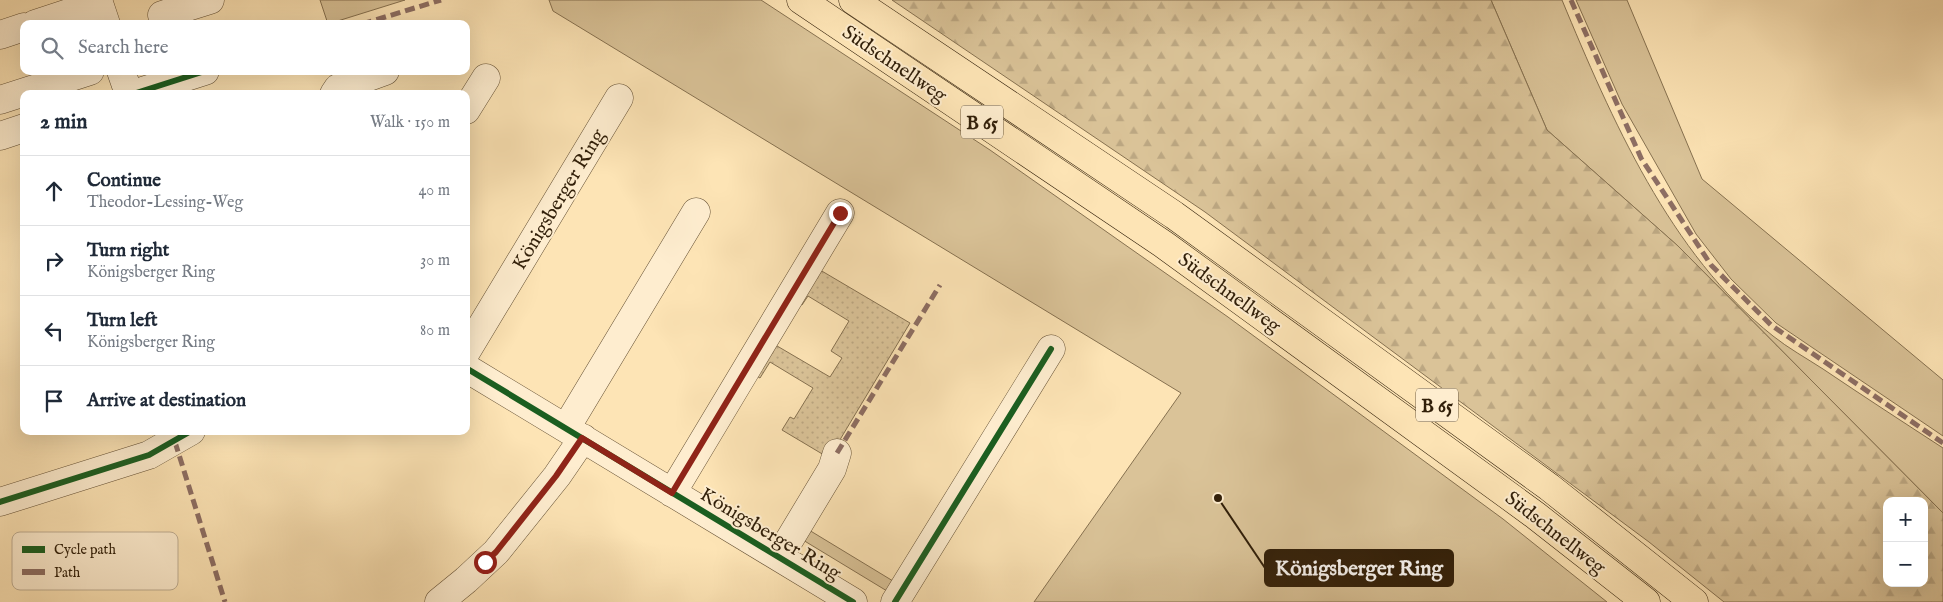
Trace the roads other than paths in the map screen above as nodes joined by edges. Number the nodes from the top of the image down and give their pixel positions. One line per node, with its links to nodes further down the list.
1 (210, 0): 5 (street)
2 (801, 0): 38 (highway, Südschnellweg / B 65)
3 (853, 0): 39 (highway, Südschnellweg / B 65)
4 (101, 9): 6 (street)
5 (161, 13)
6 (53, 20)
7 (20, 29): 8 (street)
8 (0, 35)
9 (78, 75): 14 (street)
10 (122, 75): 15 (street)
11 (192, 75): 16 (street)
12 (374, 75): 17 (street)
13 (486, 78): 21 (street)
14 (31, 90)
15 (128, 90)
16 (146, 90)
17 (337, 90)
18 (20, 94): 20 (street)
19 (619, 98): 26 (street, Königsberger Ring)
20 (0, 100)
21 (470, 104)
22 (20, 129): 23 (street)
23 (0, 136)
24 (696, 212): 29 (street)
25 (840, 213): 32 (street, Königsberger Ring)
26 (470, 345)
27 (1051, 349): 37 (street)
28 (470, 370): 29 (street, Königsberger Ring)
29 (574, 433): 32 (street, Königsberger Ring); 35 (street)
30 (184, 435): 33 (street)
31 (837, 453): 34 (street)
32 (672, 493): 34 (street, Königsberger Ring)
33 (0, 502)
34 (779, 557): 36 (street, Königsberger Ring)
35 (439, 602)
36 (853, 602)
37 (895, 602)
38 (1646, 602)
39 (1694, 602)

